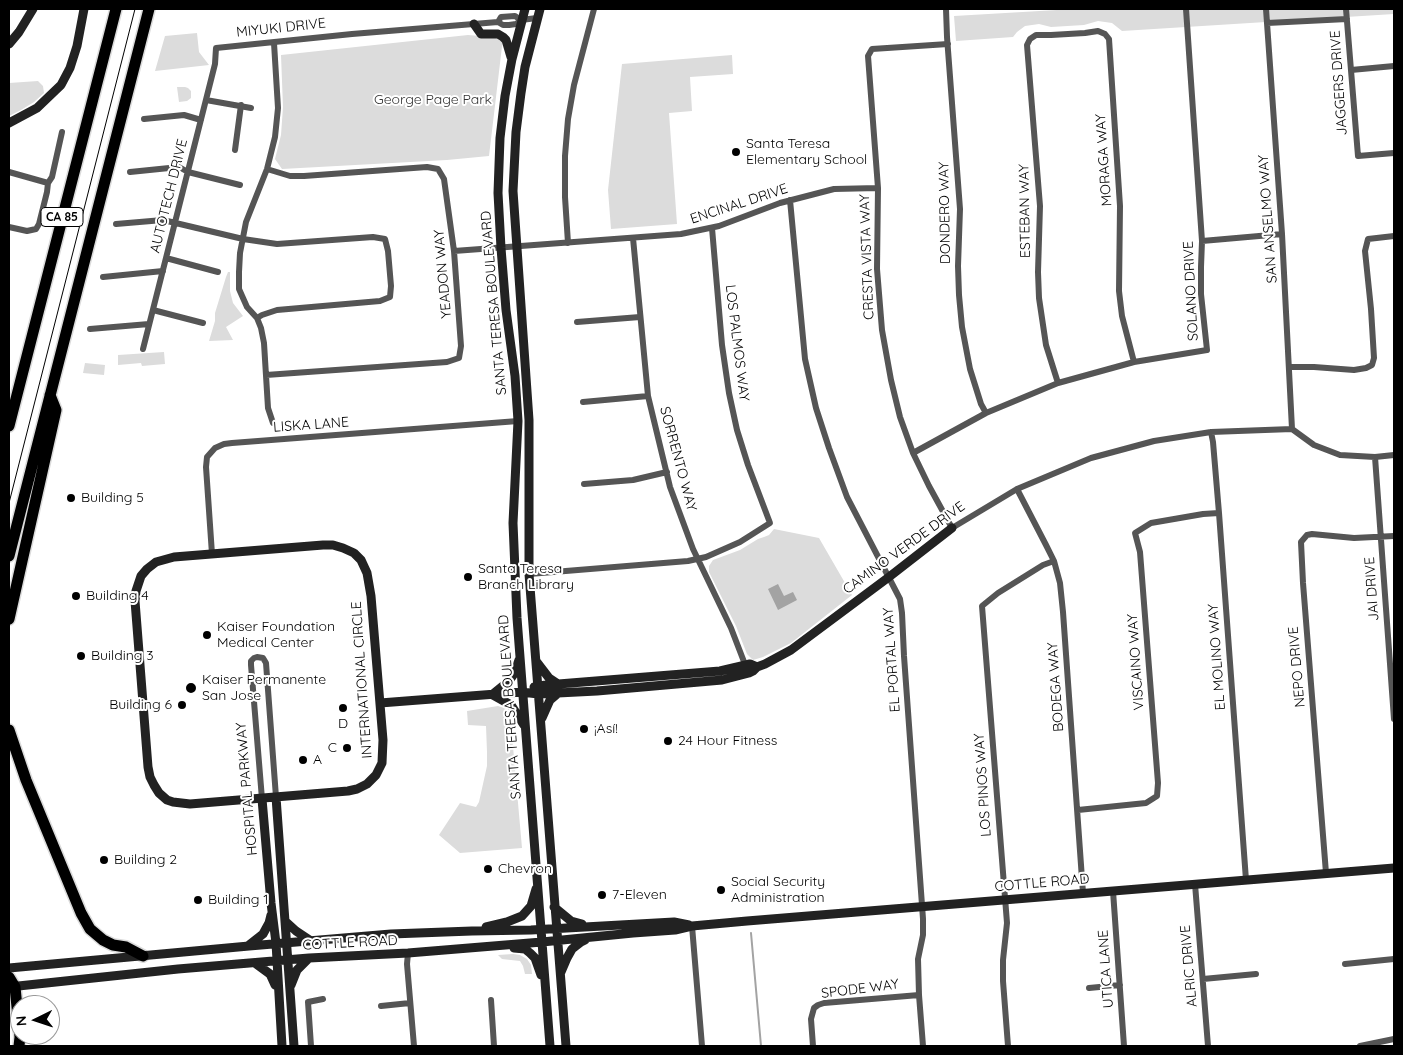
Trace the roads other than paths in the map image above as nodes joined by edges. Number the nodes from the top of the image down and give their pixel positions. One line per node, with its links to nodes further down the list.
1 (33, 9): 18 (main road)
2 (84, 9): 29 (main road)
3 (116, 9): 76 (highway, CA 85)
4 (149, 9): 70 (highway, CA 85)
5 (525, 9): 13 (main road, SANTA TERESA BOULEVARD)
6 (594, 9): 50 (street)
7 (946, 9): 19 (street, DONDERO WAY)
8 (1186, 9): 49 (street, SOLANO DRIVE)
9 (1266, 9): 14 (street, SAN ANSELMO WAY)
10 (1346, 9): 12 (street, JAGGERS DRIVE)
11 (538, 13): 13 (street, MIYUKI DRIVE); 51 (main road, SANTA TERESA BOULEVARD)
12 (1347, 18): 14 (street); 23 (street, JAGGERS DRIVE)
13 (521, 20): 15 (street, MIYUKI DRIVE); 21 (main road, SANTA TERESA BOULEVARD)
14 (1267, 23): 45 (street, SAN ANSELMO WAY)
15 (474, 24): 17 (street, MIYUKI DRIVE); 21 (main road)
16 (1030, 39): 66 (street, MORAGA WAY); 69 (street, ESTEBAN WAY)
17 (274, 43): 20 (street, MIYUKI DRIVE); 33 (street)
18 (9, 44)
19 (948, 44): 39 (street, CRESTA VISTA WAY); 73 (street, DONDERO WAY)
20 (216, 48): 24 (street, AUTOTECH DRIVE)
21 (512, 59): 52 (main road, SANTA TERESA BOULEVARD)
22 (1394, 66): 23 (street)
23 (1351, 70): 32 (street, JAGGERS DRIVE)
24 (206, 100): 25 (street); 28 (street, AUTOTECH DRIVE)
25 (241, 105): 26 (street); 31 (street)
26 (251, 108)
27 (144, 119): 28 (street)
28 (201, 120): 36 (street, AUTOTECH DRIVE)
29 (9, 123)
30 (62, 132): 37 (street)
31 (235, 150)
32 (1394, 153)
33 (267, 169): 48 (street); 53 (street, YEADON WAY)
34 (9, 172): 37 (street)
35 (130, 172): 36 (street)
36 (188, 172): 38 (street); 41 (street, AUTOTECH DRIVE)
37 (48, 183): 43 (street)
38 (240, 185)
39 (878, 188): 40 (street, ENCINAL DRIVE); 79 (street, CRESTA VISTA WAY)
40 (790, 200): 44 (street, ENCINAL DRIVE); 94 (street, EL PORTAL WAY)
41 (175, 222): 42 (street); 48 (street); 54 (street, AUTOTECH DRIVE)
42 (116, 224)
43 (9, 227)
44 (712, 228): 47 (street, ENCINAL DRIVE); 91 (street, LOS PALMOS WAY)
45 (1282, 234): 49 (street); 67 (street, SAN ANSELMO WAY)
46 (1394, 236): 67 (street)
47 (633, 238): 50 (street, ENCINAL DRIVE); 59 (street, SORRENTO WAY)
48 (243, 239): 60 (street); 60 (street)
49 (1202, 240): 66 (street, SOLANO DRIVE)
50 (568, 243): 51 (street, ENCINAL DRIVE)
51 (516, 247): 52 (street, ENCINAL DRIVE); 93 (main road, SANTA TERESA BOULEVARD)
52 (501, 248): 53 (street, ENCINAL DRIVE); 74 (main road, SANTA TERESA BOULEVARD)
53 (454, 251): 68 (street, YEADON WAY)
54 (166, 258): 55 (street, AUTOTECH DRIVE); 56 (street)
55 (163, 271): 57 (street); 58 (street, AUTOTECH DRIVE)
56 (218, 272)
57 (103, 276)
58 (153, 310): 62 (street); 63 (street, AUTOTECH DRIVE)
59 (640, 317): 61 (street); 71 (street, SORRENTO WAY)
60 (257, 318): 68 (street)
61 (577, 322)
62 (203, 323)
63 (149, 324): 64 (street); 65 (street, AUTOTECH DRIVE)
64 (90, 329)
65 (143, 349)
66 (1134, 362): 69 (street, SOLANO DRIVE)
67 (1288, 367): 77 (street, SAN ANSELMO WAY)
68 (266, 375): 75 (street)
69 (1058, 383): 73 (street, SOLANO DRIVE)
70 (50, 394): 90 (highway, CA 85); 96 (highway)
71 (648, 396): 72 (street); 82 (street, SORRENTO WAY)
72 (583, 402)
73 (986, 413): 79 (street, SOLANO DRIVE)
74 (518, 421): 89 (street, LISKA LANE); 97 (main road, SANTA TERESA BOULEVARD)
75 (273, 422)
76 (9, 426)
77 (1292, 429): 78 (street, CAMINO VERDE DRIVE); 81 (street)
78 (1211, 432): 84 (street, CAMINO VERDE DRIVE); 85 (street, EL MOLINO WAY)
79 (913, 453): 86 (street, CRESTA VISTA WAY)
80 (1394, 455): 81 (street)
81 (1374, 457): 88 (street, JAI DRIVE)
82 (666, 472): 83 (street); 91 (street, SORRENTO WAY)
83 (584, 484)
84 (1016, 489): 86 (street, CAMINO VERDE DRIVE); 92 (street, BODEGA WAY)
85 (1219, 513): 112 (street, VISCAINO WAY); 115 (street, EL MOLINO WAY)
86 (952, 528): 94 (main road, CAMINO VERDE DRIVE)
87 (1394, 536): 88 (street)
88 (1381, 537): 95 (street, JAI DRIVE); 114 (street, NEPO DRIVE)
89 (212, 554): 105 (main road, INTERNATIONAL CIRCLE); 111 (main road, INTERNATIONAL CIRCLE)
90 (9, 556)
91 (697, 559): 93 (street); 99 (street, SORRENTO WAY)
92 (1054, 561): 112 (street, BODEGA WAY); 120 (street, LOS PINOS WAY)
93 (529, 574): 98 (main road, SANTA TERESA BOULEVARD)
94 (889, 577): 99 (main road, CAMINO VERDE DRIVE); 122 (street, EL PORTAL WAY)
95 (1391, 616): 104 (street, JAI DRIVE)
96 (9, 619)
97 (520, 657): 102 (main road, SANTA TERESA BOULEVARD); 103 (main road)
98 (535, 660): 100 (main road); 101 (main road, SANTA TERESA BOULEVARD)
99 (750, 668): 100 (main road, CAMINO VERDE DRIVE)
100 (557, 689): 101 (main road, CAMINO VERDE DRIVE); 107 (main road)
101 (538, 690): 102 (main road, CAMINO VERDE DRIVE); 107 (main road, SANTA TERESA BOULEVARD)
102 (522, 692): 103 (main road, CAMINO VERDE DRIVE); 108 (main road, SANTA TERESA BOULEVARD)
103 (492, 695): 105 (main road, CAMINO VERDE DRIVE); 108 (main road)
104 (1393, 697): 106 (street, JAI DRIVE)
105 (380, 703): 110 (main road, INTERNATIONAL CIRCLE)
106 (1394, 719)
107 (540, 721): 123 (main road, SANTA TERESA BOULEVARD)
108 (525, 727): 116 (main road, SANTA TERESA BOULEVARD)
109 (9, 730): 139 (highway)
110 (276, 798): 111 (main road, INTERNATIONAL CIRCLE); 111 (street, HOSPITAL PARKWAY); 124 (main road, HOSPITAL PARKWAY)
111 (262, 799): 121 (main road, HOSPITAL PARKWAY)
112 (1078, 810): 119 (street, BODEGA WAY)
113 (1394, 868): 114 (main road, COTTLE ROAD)
114 (1326, 873): 115 (main road, COTTLE ROAD)
115 (1246, 880): 117 (main road, COTTLE ROAD)
116 (537, 884): 128 (main road, SANTA TERESA BOULEVARD); 129 (main road)
117 (1195, 884): 118 (main road, COTTLE ROAD); 149 (street, ALRIC DRIVE)
118 (1113, 891): 119 (main road, COTTLE ROAD); 151 (street, UTICA LANE)
119 (1083, 893): 120 (main road, COTTLE ROAD)
120 (1004, 900): 122 (main road, COTTLE ROAD); 173 (street, LOS PINOS WAY)
121 (271, 903): 135 (main road, HOSPITAL PARKWAY); 136 (main road)
122 (922, 906): 126 (main road, COTTLE ROAD); 155 (street, EL PORTAL WAY)
123 (554, 907): 125 (main road); 127 (main road, SANTA TERESA BOULEVARD)
124 (285, 921): 131 (main road); 133 (main road, HOSPITAL PARKWAY)
125 (592, 926): 126 (main road, COTTLE ROAD); 127 (main road, COTTLE ROAD)
126 (692, 926): 130 (main road, COTTLE ROAD); 170 (street)
127 (556, 929): 128 (main road, COTTLE ROAD); 132 (main road, SANTA TERESA BOULEVARD)
128 (541, 930): 129 (main road, COTTLE ROAD); 134 (main road, SANTA TERESA BOULEVARD)
129 (472, 931): 131 (main road, COTTLE ROAD)
130 (593, 938): 132 (main road, COTTLE ROAD); 147 (main road)
131 (312, 941): 133 (main road, COTTLE ROAD)
132 (557, 941): 134 (main road, COTTLE ROAD); 147 (main road, SANTA TERESA BOULEVARD)
133 (287, 942): 135 (main road, COTTLE ROAD); 142 (main road, HOSPITAL PARKWAY)
134 (542, 942): 137 (main road, COTTLE ROAD); 154 (main road, SANTA TERESA BOULEVARD)
135 (276, 943): 136 (main road, COTTLE ROAD); 143 (main road, HOSPITAL PARKWAY)
136 (249, 946): 139 (main road, COTTLE ROAD)
137 (494, 946): 138 (main road, COTTLE ROAD); 154 (main road)
138 (408, 953): 140 (main road, COTTLE ROAD); 159 (street)
139 (143, 956): 146 (main road, COTTLE ROAD)
140 (309, 958): 142 (main road, COTTLE ROAD); 152 (main road)
141 (1394, 959): 145 (street)
142 (288, 960): 143 (main road, COTTLE ROAD); 152 (main road, HOSPITAL PARKWAY)
143 (278, 961): 144 (main road, COTTLE ROAD); 156 (main road, HOSPITAL PARKWAY)
144 (255, 963): 150 (main road, COTTLE ROAD); 156 (main road)
145 (1346, 964)
146 (9, 968)
147 (560, 974): 169 (main road, SANTA TERESA BOULEVARD)
148 (1256, 974): 149 (street)
149 (1203, 979): 175 (street, ALRIC DRIVE)
150 (11, 984): 162 (highway)
151 (1120, 985): 153 (street); 174 (street, UTICA LANE)
152 (290, 987): 164 (main road, HOSPITAL PARKWAY)
153 (1089, 988)
154 (545, 989): 168 (main road, SANTA TERESA BOULEVARD)
155 (919, 995): 171 (street, SPODE WAY); 172 (street, EL PORTAL WAY)
156 (278, 997): 163 (main road)
157 (323, 999): 165 (street)
158 (491, 1000): 167 (street)
159 (410, 1003): 160 (street); 166 (street)
160 (381, 1006)
161 (1394, 1039): 176 (street)
162 (19, 1046)
163 (282, 1046)
164 (294, 1046)
165 (311, 1046)
166 (414, 1046)
167 (494, 1046)
168 (550, 1046)
169 (566, 1046)
170 (702, 1046)
171 (813, 1046)
172 (923, 1046)
173 (1008, 1046)
174 (1124, 1046)
175 (1208, 1046)
176 (1360, 1046)

